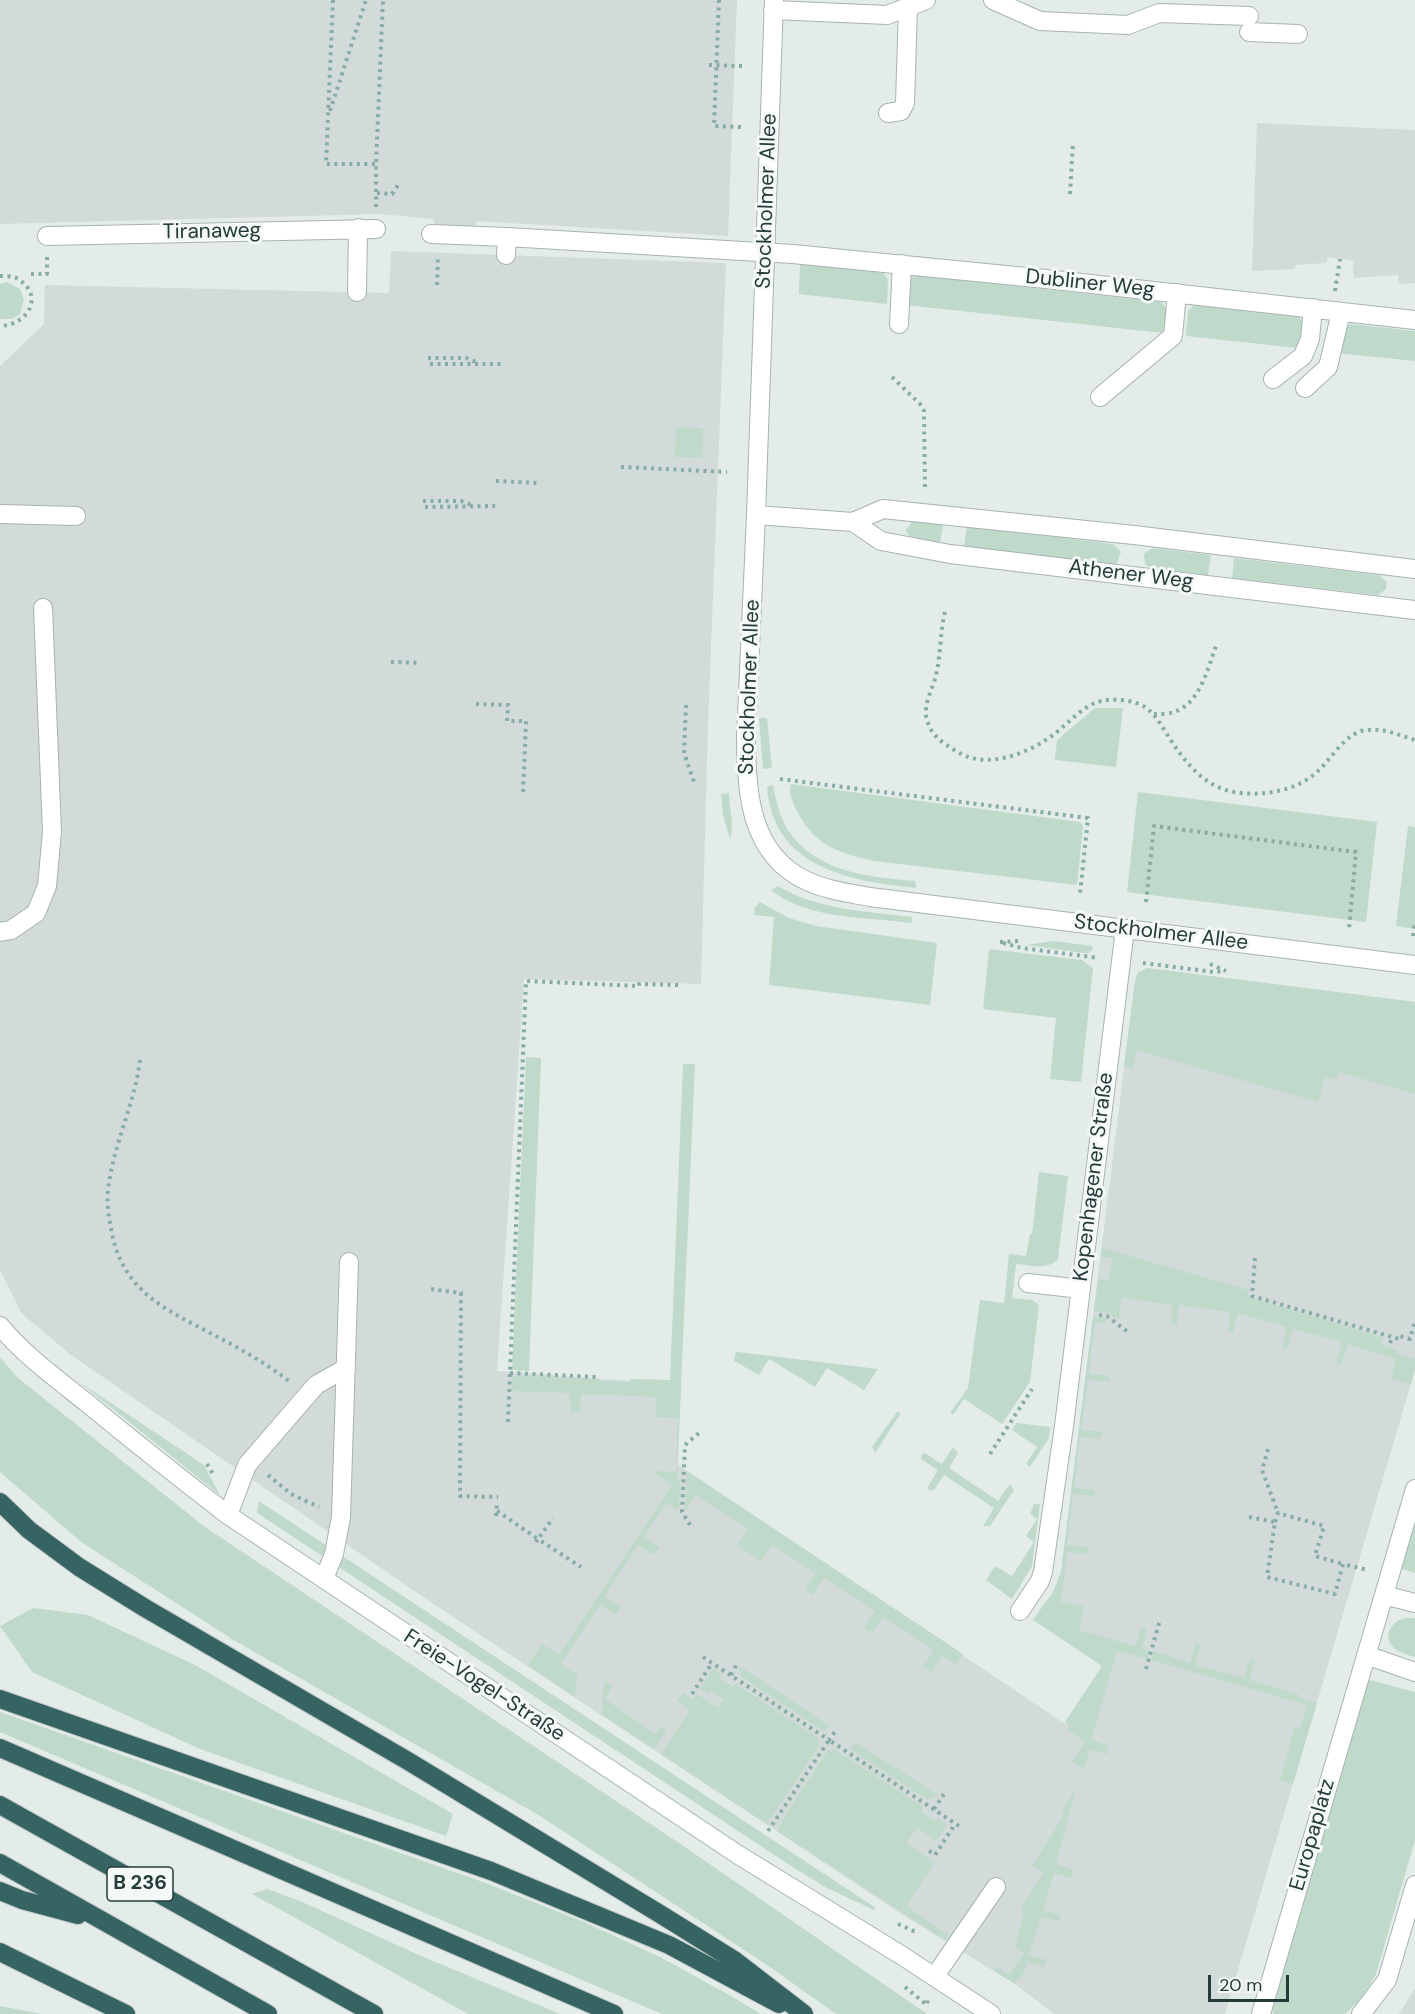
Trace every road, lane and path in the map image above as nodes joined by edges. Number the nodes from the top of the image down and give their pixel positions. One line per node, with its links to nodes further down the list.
1 (333, 0): 14 (path)
2 (366, 0): 14 (path)
3 (383, 0): 17 (path)
4 (719, 0): 11 (path)
5 (926, 0): 8 (street)
6 (993, 0): 9 (street)
7 (773, 5): 8 (street); 24 (street, Stockholmer Allee)
8 (905, 5): 13 (street)
9 (1298, 34)
10 (709, 65): 11 (path)
11 (717, 65): 12 (path); 15 (path)
12 (743, 66)
13 (888, 113)
14 (328, 118): 17 (path)
15 (741, 127)
16 (1073, 143): 20 (path)
17 (376, 164): 19 (path)
18 (400, 182): 19 (path)
19 (377, 193): 21 (path)
20 (1070, 194)
21 (367, 229): 23 (street, Tiranaweg); 29 (street)
22 (435, 235): 24 (street); 28 (path)
23 (47, 236)
24 (764, 252): 26 (street, Dubliner Weg); 54 (street, Stockholmer Allee)
25 (1340, 259): 32 (path)
26 (902, 264): 30 (street, Dubliner Weg); 34 (street)
27 (0, 276): 35 (path, bridge)
28 (437, 285)
29 (357, 292)
30 (1177, 293): 31 (street, Dubliner Weg); 43 (street)
31 (1313, 308): 32 (street, Dubliner Weg); 41 (street)
32 (1337, 311): 33 (street, Dubliner Weg); 42 (street)
33 (1415, 320)
34 (899, 324)
35 (0, 326)
36 (428, 358): 37 (path)
37 (480, 363): 38 (path); 39 (path)
38 (430, 364)
39 (502, 364)
40 (892, 377): 52 (path)
41 (1273, 379)
42 (1305, 388)
43 (1100, 397)
44 (621, 467): 45 (path)
45 (727, 472)
46 (496, 481): 47 (path)
47 (537, 483)
48 (423, 501): 49 (path)
49 (473, 505): 50 (path); 51 (path)
50 (495, 506)
51 (426, 507)
52 (922, 513): 56 (street, Athener Weg); 57 (street, Athener Weg)
53 (0, 514): 55 (street)
54 (756, 515): 56 (street, Athener Weg); 75 (street, Stockholmer Allee)
55 (76, 516)
56 (853, 522): 59 (street, Athener Weg)
57 (1415, 568)
58 (43, 608): 76 (street)
59 (1415, 610)
60 (945, 612): 66 (path)
61 (1217, 643): 66 (path)
62 (391, 662): 63 (path)
63 (421, 663)
64 (476, 704): 70 (path)
65 (686, 705): 69 (path)
66 (1154, 714): 67 (path)
67 (1415, 740)
68 (780, 779): 71 (path)
69 (694, 782)
70 (523, 794)
71 (1080, 894)
72 (1146, 902): 74 (path)
73 (1415, 921): 77 (path)
74 (1349, 928)
75 (1125, 929): 78 (street, Stockholmer Allee); 84 (street, Kopenhagener Straße)
76 (0, 932)
77 (1413, 936)
78 (1415, 965)
79 (678, 985): 93 (path)
80 (140, 1060): 96 (path)
81 (1255, 1258): 90 (path)
82 (349, 1262): 92 (street)
83 (1028, 1283): 84 (street)
84 (1080, 1288): 118 (street, Kopenhagener Straße)
85 (431, 1289): 111 (path)
86 (1104, 1315): 89 (path)
87 (1415, 1321): 90 (path)
88 (0, 1326): 105 (street, Freie-Vogel-Straße)
89 (1129, 1333)
90 (1392, 1337): 91 (path)
91 (1390, 1343)
92 (346, 1368): 96 (street); 106 (street)
93 (510, 1373): 94 (path); 97 (path)
94 (598, 1377)
95 (1032, 1389): 100 (path)
96 (307, 1395): 101 (street)
97 (508, 1422)
98 (699, 1433): 110 (path)
99 (1268, 1449): 104 (path)
100 (990, 1454)
101 (251, 1461): 105 (street); 106 (path)
102 (1415, 1490): 116 (street, Europaplatz)
103 (0, 1502): 148 (highway)
104 (1278, 1513): 109 (path); 112 (path)
105 (228, 1515): 115 (street, Freie-Vogel-Straße)
106 (341, 1517): 115 (street)
107 (1249, 1517): 109 (path)
108 (553, 1518): 111 (path)
109 (1275, 1522): 112 (path)
110 (690, 1525)
111 (537, 1541): 113 (path)
112 (1343, 1564): 114 (path)
113 (581, 1567)
114 (1361, 1569)
115 (324, 1579): 143 (street, Freie-Vogel-Straße)
116 (1384, 1595): 117 (street); 120 (street, Europaplatz)
117 (1415, 1603)
118 (1020, 1611)
119 (1160, 1620): 124 (path)
120 (1366, 1656): 125 (street); 150 (street, Europaplatz)
121 (703, 1657): 122 (path)
122 (712, 1663): 126 (path); 127 (path)
123 (737, 1664): 126 (path)
124 (1146, 1669)
125 (1415, 1672)
126 (730, 1675): 130 (path)
127 (692, 1694)
128 (0, 1699): 148 (highway)
129 (836, 1730): 130 (path)
130 (830, 1740): 134 (path); 135 (path)
131 (0, 1748): 147 (highway)
132 (944, 1794): 134 (path)
133 (0, 1805): 146 (highway, B 236)
134 (934, 1809): 136 (path)
135 (768, 1831)
136 (929, 1851)
137 (0, 1863): 141 (highway, B 236)
138 (1415, 1885): 151 (street)
139 (996, 1887): 143 (street)
140 (0, 1891): 141 (highway)
141 (104, 1921): 145 (highway, B 236)
142 (0, 1952): 144 (highway)
143 (935, 1976): 149 (street, Freie-Vogel-Straße)
144 (126, 2014)
145 (268, 2014)
146 (374, 2014)
147 (614, 2014)
148 (802, 2014)
149 (991, 2014)
150 (1261, 2014)
151 (1361, 2014)

